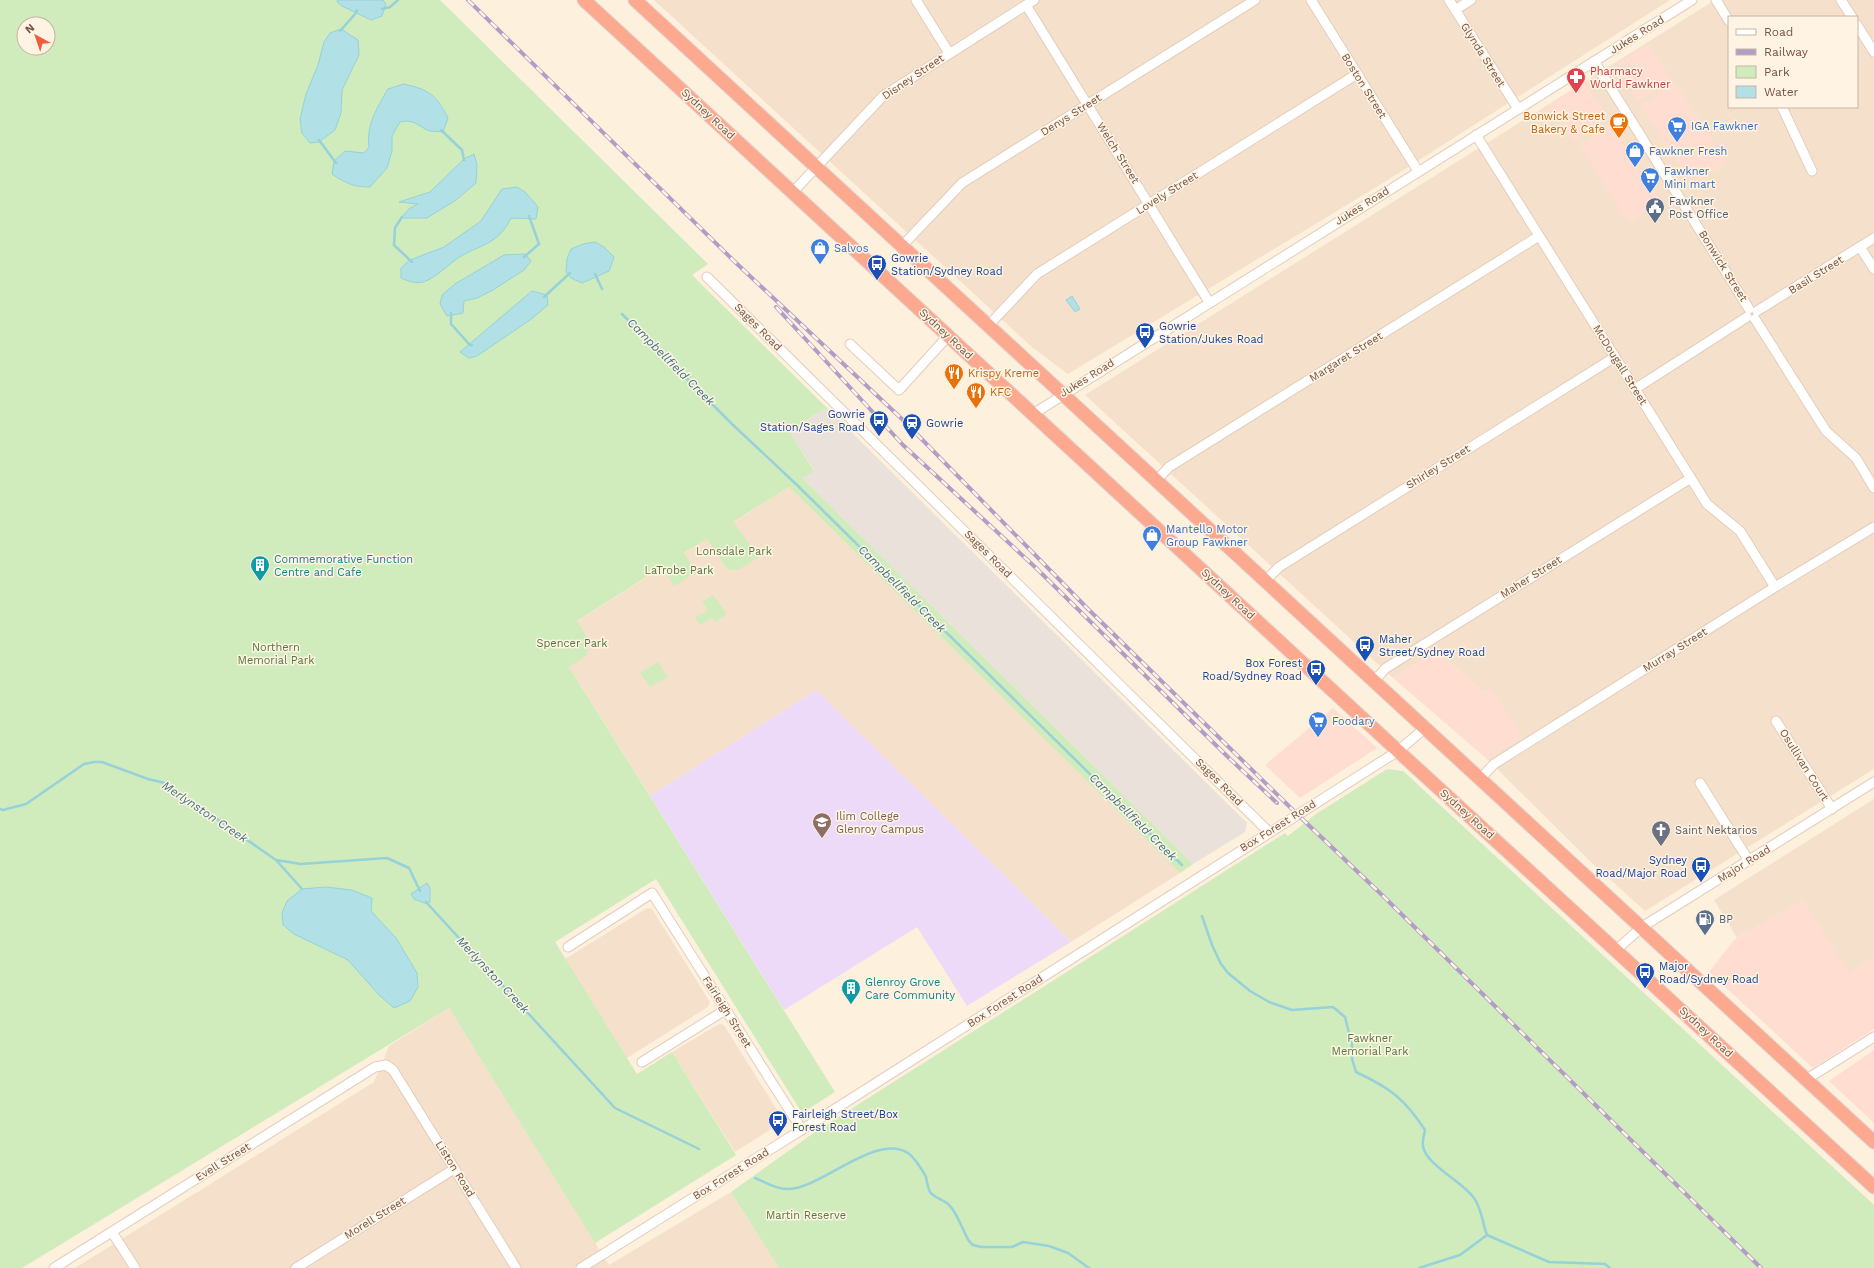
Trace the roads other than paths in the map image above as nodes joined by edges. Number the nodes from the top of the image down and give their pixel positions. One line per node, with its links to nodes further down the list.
1 (584, 0): 28 (highway, Sydney Road)
2 (635, 0): 25 (highway)
3 (916, 0): 18 (street)
4 (1034, 0): 12 (street, Disney Street)
5 (1255, 0): 21 (street, Denys Street)
6 (1310, 0): 20 (street, Boston Street)
7 (1449, 0): 13 (street, Glynda Street)
8 (1471, 0): 13 (street)
9 (1692, 0): 19 (street, Jukes Road)
10 (1716, 0): 15 (street)
11 (1841, 0): 14 (street)
12 (1026, 5): 18 (street, Disney Street); 21 (street, Welch Street)
13 (1455, 10): 23 (street, Glynda Street)
14 (1851, 16)
15 (1728, 19)
16 (1858, 27): 17 (street)
17 (1874, 52)
18 (949, 53): 25 (street, Disney Street)
19 (1594, 61): 23 (street, Jukes Road); 37 (street, Bonwick Street)
20 (1357, 74): 26 (street, Boston Street); 29 (street, Lovely Street)
21 (1087, 105): 29 (street, Welch Street); 32 (street, Denys Street)
22 (1782, 108): 27 (street)
23 (1518, 109): 24 (street, Jukes Road)
24 (1476, 135): 26 (street, Jukes Road); 30 (street, McDougall Street)
25 (816, 167): 28 (street, Disney Street); 32 (highway)
26 (1418, 171): 36 (street, Jukes Road)
27 (1812, 171)
28 (792, 192): 39 (highway, Sydney Road)
29 (1149, 204): 36 (street, Welch Street); 38 (street, Lovely Street)
30 (1539, 236): 41 (street, McDougall Street); 46 (street, Margaret Street)
31 (1874, 238): 33 (street, Basil Street)
32 (902, 246): 38 (highway)
33 (1860, 246): 34 (street); 37 (street, Basil Street)
34 (1874, 269)
35 (707, 277): 59 (street, Sages Road)
36 (1209, 302): 43 (street, Jukes Road)
37 (1752, 314): 42 (street, Basil Street); 47 (street, Bonwick Street)
38 (988, 326): 43 (highway)
39 (948, 336): 40 (street); 44 (highway, Sydney Road)
40 (850, 344)
41 (1615, 357): 42 (street, McDougall Street); 49 (street, Shirley Street)
42 (1635, 389): 45 (street, McDougall Street)
43 (1062, 394): 44 (street, Jukes Road); 46 (highway)
44 (1033, 414): 54 (highway, Sydney Road)
45 (1691, 478): 50 (street, McDougall Street); 51 (street, Maher Street)
46 (1156, 481): 49 (highway)
47 (1874, 488)
48 (1874, 527): 50 (street, Murray Street)
49 (1265, 581): 51 (highway)
50 (1775, 587): 55 (street, Murray Street)
51 (1374, 681): 53 (highway)
52 (1776, 721): 58 (street, Osullivan Court)
53 (1425, 728): 54 (street, Box Forest Road); 55 (highway)
54 (1398, 751): 59 (street, Box Forest Road); 63 (highway, Sydney Road)
55 (1480, 779): 61 (highway)
56 (1874, 782): 58 (street, Major Road)
57 (1700, 784): 60 (street)
58 (1832, 809): 60 (street, Major Road)
59 (1270, 832): 69 (street, Box Forest Road)
60 (1749, 861): 61 (street, Major Road)
61 (1642, 927): 63 (street, Major Road); 68 (highway)
62 (568, 947): 64 (street, Fairleigh Street)
63 (1616, 950): 72 (highway, Sydney Road)
64 (725, 1010): 66 (street); 69 (street, Fairleigh Street)
65 (1874, 1037): 68 (street)
66 (642, 1062)
67 (393, 1070): 71 (street, Liston Road); 73 (street, Evell Street)
68 (1807, 1079): 70 (highway)
69 (802, 1130): 78 (street, Box Forest Road)
70 (1874, 1142)
71 (454, 1169): 76 (street, Morell Street); 77 (street, Liston Road)
72 (1874, 1187)
73 (112, 1232): 74 (street, Evell Street); 75 (street)
74 (54, 1268)
75 (135, 1268)
76 (296, 1268)
77 (516, 1268)
78 (581, 1268)

